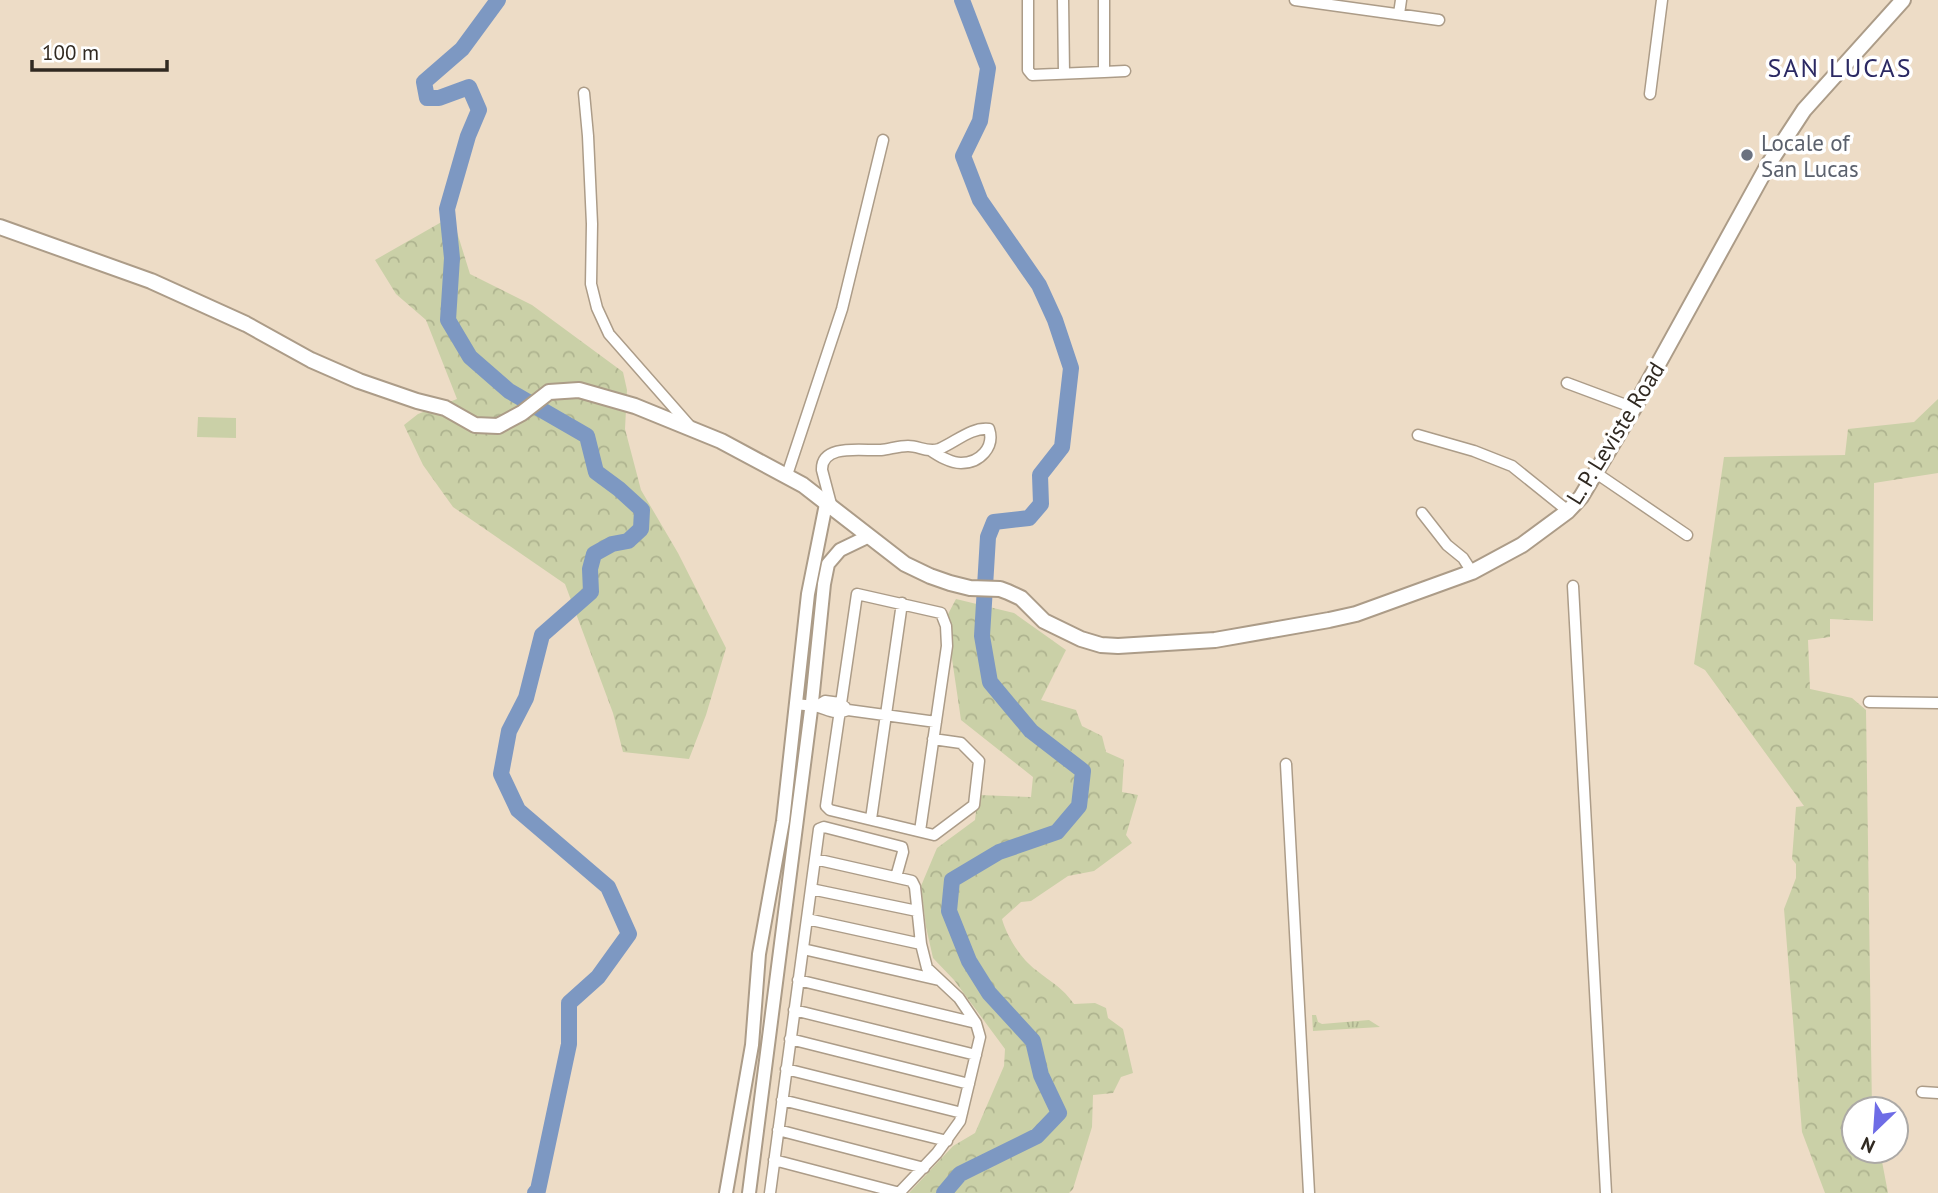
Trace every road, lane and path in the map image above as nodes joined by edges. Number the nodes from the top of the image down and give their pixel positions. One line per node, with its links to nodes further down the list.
1 (1028, 0): 12 (street)
2 (1063, 0): 12 (street)
3 (1104, 0): 11 (street)
4 (1295, 0): 8 (street)
5 (1401, 0): 8 (street)
6 (1662, 0): 14 (street)
7 (1903, 0): 18 (main road, L. P. Leviste Road)
8 (1399, 15): 9 (street)
9 (1438, 20)
10 (1125, 71): 11 (street)
11 (1104, 72): 12 (street)
12 (1064, 73)
13 (584, 93): 19 (street)
14 (1650, 94)
15 (883, 140): 23 (street)
16 (0, 227): 19 (main road, L. P. Leviste Road)
17 (1567, 383): 18 (street)
18 (1634, 408): 22 (main road, L. P. Leviste Road)
19 (692, 428): 23 (main road, L. P. Leviste Road)
20 (1418, 435): 25 (street)
21 (929, 450): 21 (street); 24 (street)
22 (1596, 473): 25 (main road, L. P. Leviste Road); 27 (street)
23 (787, 475): 24 (main road, L. P. Leviste Road)
24 (829, 507): 28 (main road, L. P. Leviste Road); 29 (street)
25 (1568, 512): 31 (main road, L. P. Leviste Road)
26 (1422, 513): 31 (street)
27 (1686, 535)
28 (867, 537): 30 (street); 31 (main road, L. P. Leviste Road)
29 (814, 560): 30 (street); 36 (street)
30 (828, 564): 37 (street)
31 (1472, 572)
32 (1573, 586): 74 (street)
33 (902, 603): 38 (street); 39 (street); 40 (street)
34 (1869, 702): 35 (street)
35 (1938, 703)
36 (796, 704): 37 (street); 69 (street)
37 (815, 706): 38 (street); 70 (street)
38 (843, 709): 39 (street); 43 (street)
39 (886, 715): 40 (street); 43 (street)
40 (936, 722): 41 (street)
41 (933, 739): 44 (street); 44 (street)
42 (1286, 764): 73 (street)
43 (871, 819): 44 (street)
44 (919, 831)
45 (815, 859): 46 (street); 46 (street); 47 (street)
46 (896, 877): 48 (street)
47 (811, 889): 48 (street); 49 (street)
48 (918, 911): 50 (street)
49 (807, 919): 50 (street); 51 (street)
50 (921, 944): 53 (street)
51 (803, 949): 52 (street); 53 (street)
52 (798, 980): 54 (street); 55 (street)
53 (939, 980): 55 (street)
54 (794, 1010): 56 (street); 57 (street)
55 (976, 1023): 57 (street)
56 (790, 1039): 58 (street); 59 (street)
57 (976, 1055): 59 (street)
58 (786, 1069): 62 (street); 63 (street)
59 (969, 1084): 63 (street)
60 (1923, 1093): 61 (street)
61 (1938, 1093)
62 (782, 1100): 64 (street); 65 (street)
63 (962, 1113): 65 (street)
64 (778, 1129): 66 (street); 67 (street)
65 (947, 1141): 67 (street)
66 (774, 1160): 68 (street); 72 (street)
67 (923, 1168): 72 (street)
68 (770, 1191): 71 (street)
69 (726, 1193)
70 (749, 1193)
71 (781, 1193)
72 (899, 1193)
73 (1309, 1193)
74 (1606, 1193)

